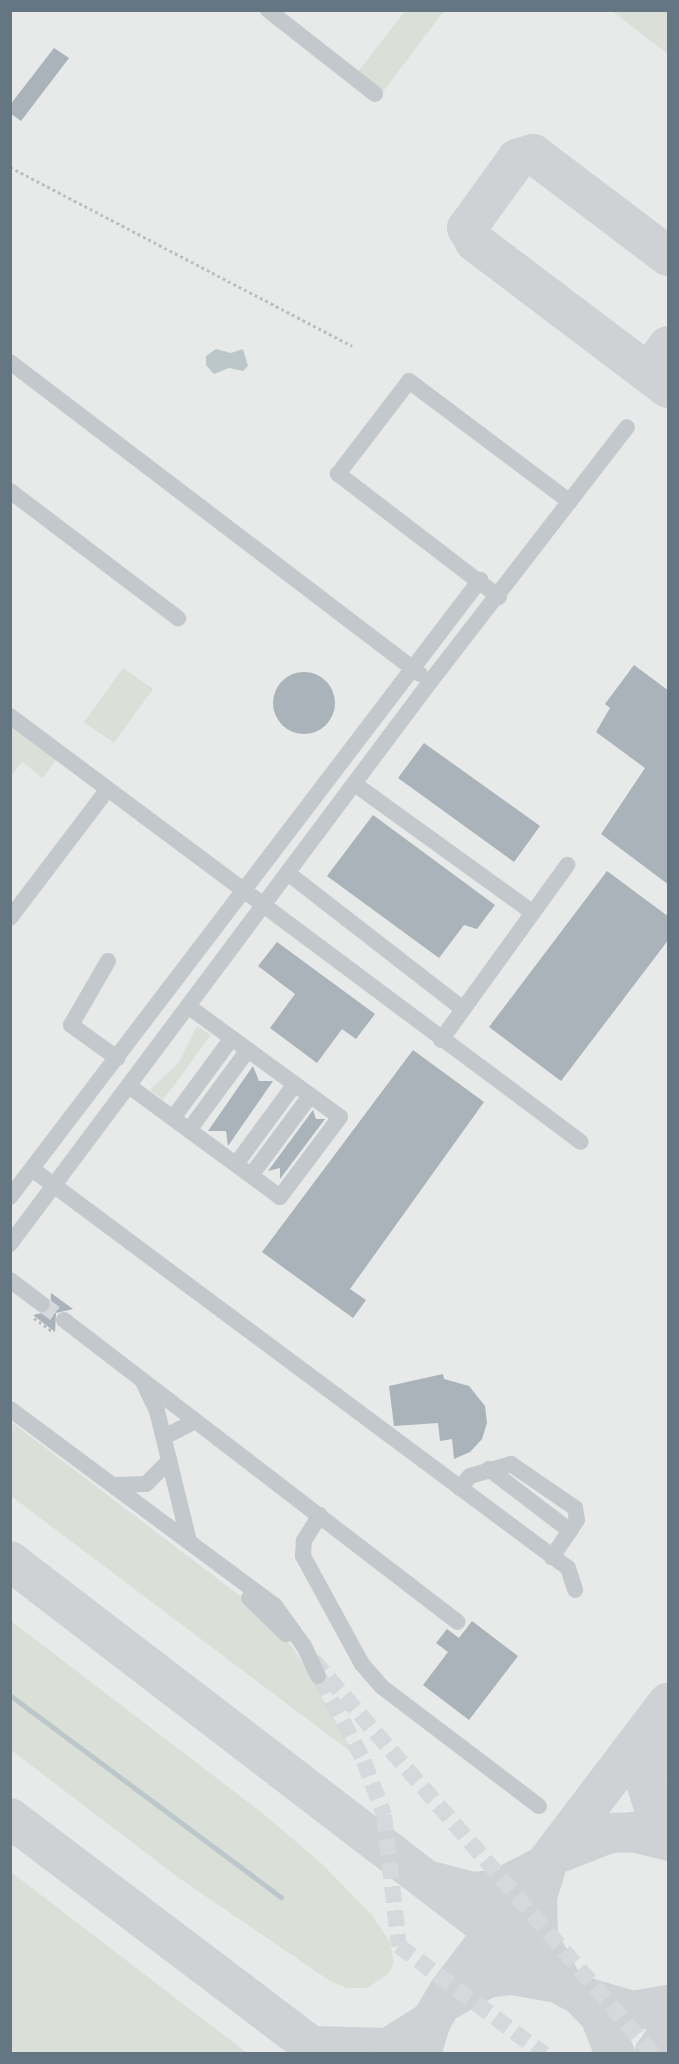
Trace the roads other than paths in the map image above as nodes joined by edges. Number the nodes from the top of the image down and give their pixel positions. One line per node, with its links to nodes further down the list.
1 (268, 10): 2 (street)
2 (375, 94)
3 (10, 362): 10 (street)
4 (627, 427): 6 (street)
5 (10, 491): 9 (street)
6 (570, 502): 7 (street); 8 (street)
7 (480, 580): 8 (street); 10 (street)
8 (499, 597): 11 (street)
9 (178, 618)
10 (412, 669): 11 (street); 17 (street)
11 (430, 682): 13 (street)
12 (10, 716): 14 (street)
13 (356, 785): 16 (street); 19 (street)
14 (107, 790): 17 (street); 20 (street)
15 (567, 865): 19 (street)
16 (289, 874): 18 (street); 23 (street)
17 (243, 894): 18 (street); 27 (street)
18 (263, 909): 22 (street); 25 (street)
19 (532, 912): 23 (street)
20 (10, 918)
21 (108, 961): 27 (street)
22 (189, 1006): 24 (street); 29 (street)
23 (463, 1009): 25 (street)
24 (232, 1038): 26 (street); 31 (street)
25 (441, 1040): 33 (street)
26 (248, 1050): 28 (street); 32 (street)
27 (117, 1058): 35 (street)
28 (295, 1084): 30 (street); 34 (street)
29 (129, 1086): 31 (street); 37 (street)
30 (310, 1095): 36 (street); 36 (street)
31 (172, 1118): 32 (street)
32 (189, 1130): 34 (street)
33 (581, 1142)
34 (236, 1164): 36 (street)
35 (32, 1169): 37 (street); 38 (street)
36 (252, 1174)
37 (53, 1186): 39 (street); 49 (street)
38 (10, 1197)
39 (10, 1244)
40 (10, 1280): 41 (street)
41 (36, 1310)
42 (61, 1328): 43 (street)
43 (139, 1376): 45 (street); 46 (street)
44 (10, 1408): 48 (street)
45 (195, 1421): 46 (street); 50 (street)
46 (164, 1437): 47 (street)
47 (169, 1461): 48 (street); 51 (street)
48 (115, 1485): 51 (street)
49 (460, 1488): 52 (street); 52 (street)
50 (320, 1515): 54 (street); 56 (street)
51 (186, 1538): 55 (street)
52 (552, 1557): 53 (street)
53 (575, 1590)
54 (457, 1622)
55 (314, 1664)
56 (539, 1806)

